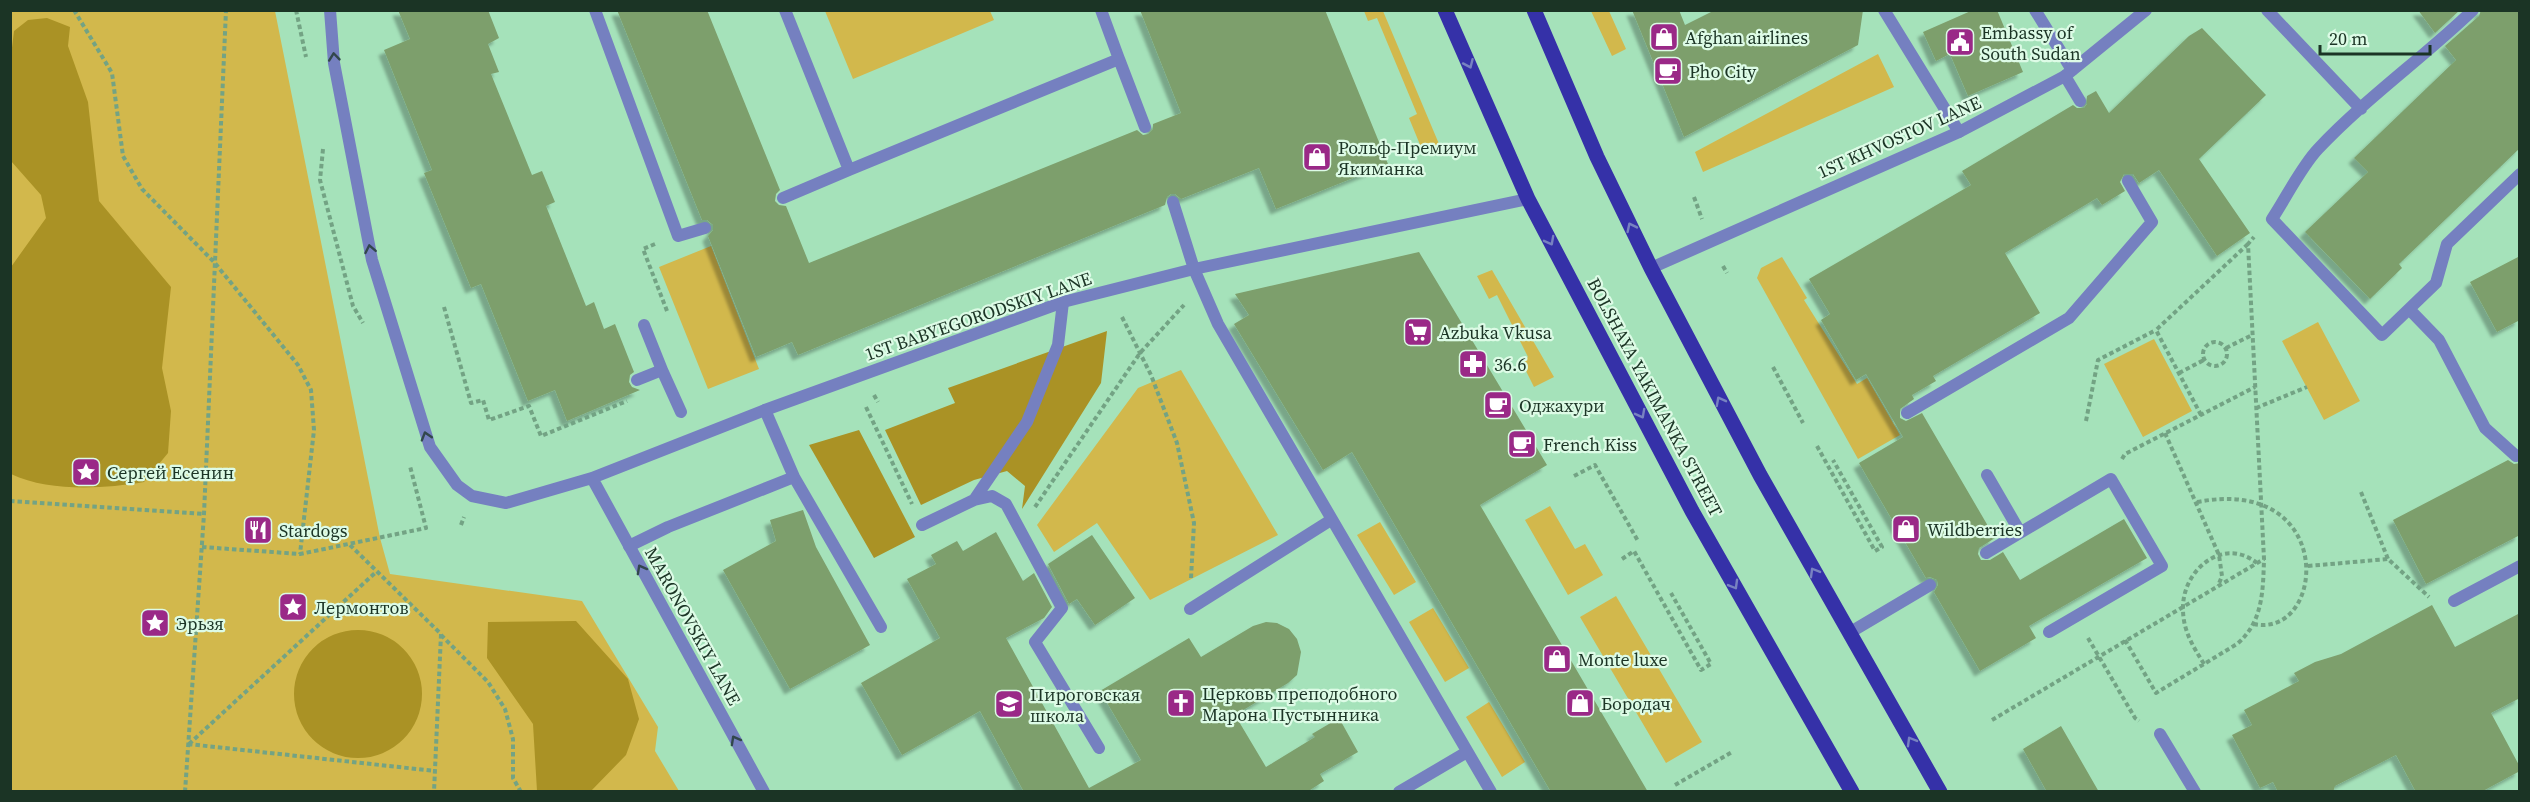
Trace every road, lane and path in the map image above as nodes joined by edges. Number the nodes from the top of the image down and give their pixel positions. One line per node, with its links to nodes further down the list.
1 (74, 10): 31 (path)
2 (226, 10): 31 (path)
3 (330, 10): 69 (street, 1ST BABYEGORODSKIY LANE, one-way to 3)
4 (596, 10): 29 (street)
5 (785, 10): 20 (street)
6 (1101, 10): 14 (street)
7 (1445, 10): 25 (main road, BOLSHAYA YAKIMANKA STREET, one-way to 25)
8 (1534, 10): 33 (main road, one-way to 8)
9 (1884, 10): 19 (street)
10 (2035, 10): 15 (street)
11 (2146, 10): 15 (street, 1ST KHVOSTOV LANE)
12 (2267, 10): 17 (street)
13 (2473, 10): 17 (street)
14 (1119, 59): 18 (street); 20 (street)
15 (2068, 73): 16 (street); 19 (street, 1ST KHVOSTOV LANE)
16 (2080, 101)
17 (2361, 109): 28 (street)
18 (1145, 127)
19 (1959, 132): 33 (street, 1ST KHVOSTOV LANE)
20 (849, 170): 24 (street)
21 (2520, 174): 39 (street)
22 (2128, 181): 58 (street)
23 (1694, 197): 27 (path)
24 (783, 198)
25 (1528, 198): 34 (street, 1ST BABYEGORODSKIY LANE); 126 (main road, BOLSHAYA YAKIMANKA STREET, one-way to 126)
26 (1173, 202): 34 (street)
27 (1702, 219)
28 (2272, 219): 30 (path); 39 (street)
29 (705, 228)
30 (2248, 244): 42 (path); 43 (path)
31 (214, 262): 77 (path); 88 (path)
32 (1723, 266): 35 (path)
33 (1651, 268): 107 (main road, one-way to 33)
34 (1194, 269): 37 (street, 1ST BABYEGORODSKIY LANE); 78 (street)
35 (1726, 273)
36 (1190, 298): 45 (path)
37 (1063, 302): 56 (street, 1ST BABYEGORODSKIY LANE); 73 (street)
38 (444, 307): 53 (path)
39 (2409, 309): 64 (street)
40 (1122, 316): 45 (path)
41 (644, 325): 48 (street)
42 (2156, 330): 49 (path); 60 (path)
43 (2253, 335): 44 (path); 51 (path)
44 (2226, 348): 46 (path); 46 (path)
45 (1140, 353): 81 (path); 102 (path)
46 (2204, 360): 49 (path)
47 (1773, 367): 61 (path)
48 (662, 370): 50 (street); 57 (street)
49 (2179, 373): 59 (path)
50 (637, 380)
51 (2255, 387): 55 (path); 59 (path)
52 (2307, 387): 55 (path)
53 (633, 399)
54 (866, 407): 71 (path)
55 (2256, 408): 76 (path)
56 (765, 410): 68 (street); 69 (street, 1ST BABYEGORODSKIY LANE)
57 (681, 412)
58 (1907, 413)
59 (2200, 415): 62 (path)
60 (2086, 422)
61 (1803, 423)
62 (2165, 433): 70 (path); 75 (path)
63 (1816, 446): 65 (path)
64 (2516, 456)
65 (1833, 460)
66 (1574, 476): 83 (path)
67 (1987, 476): 82 (street)
68 (794, 477): 85 (street); 105 (street)
69 (592, 478): 85 (street, MARONOVSKIY LANE)
70 (2111, 479): 82 (street); 103 (street)
71 (906, 490)
72 (2361, 492): 92 (path)
73 (974, 500): 79 (street); 81 (street)
74 (10, 501): 77 (path)
75 (2197, 502): 76 (path); 89 (path)
76 (2261, 504): 91 (path); 94 (path)
77 (204, 514): 86 (path)
78 (1331, 520): 102 (street); 116 (street)
79 (922, 525)
80 (426, 528): 84 (path)
81 (1020, 530): 115 (street)
82 (2020, 532): 87 (street)
83 (1638, 541)
84 (350, 545): 88 (path); 96 (path)
85 (629, 546): 123 (street, MARONOVSKIY LANE, one-way to 85)
86 (202, 547): 88 (path); 114 (path)
87 (1986, 553)
88 (300, 554)
89 (2219, 555): 93 (path); 98 (path); 101 (path)
90 (1622, 559): 99 (path)
91 (2264, 559): 93 (path); 104 (path)
92 (2388, 560): 94 (path); 100 (path)
93 (2257, 564): 98 (path)
94 (2308, 566): 104 (path)
95 (2520, 566): 100 (street)
96 (376, 572): 108 (path); 114 (path)
97 (1930, 585): 107 (street)
98 (2217, 587): 101 (path)
99 (1671, 592)
100 (2454, 601)
101 (2183, 607): 109 (path); 111 (path)
102 (1190, 609)
103 (2075, 617): 106 (street); 110 (path)
104 (2254, 624): 111 (path)
105 (881, 627)
106 (2049, 632)
107 (1849, 633): 127 (main road, one-way to 107)
108 (441, 634): 118 (path); 122 (path)
109 (2125, 640): 110 (path); 111 (path)
110 (2098, 656): 112 (path); 113 (path)
111 (2204, 664)
112 (1992, 720)
113 (2160, 734): 128 (street)
114 (188, 744): 118 (path); 120 (path)
115 (1099, 748)
116 (1467, 752): 124 (street); 125 (street)
117 (1732, 752): 119 (path)
118 (435, 771): 121 (path)
119 (1675, 785)
120 (185, 792)
121 (434, 792)
122 (521, 792)
123 (764, 792)
124 (1399, 792)
125 (1491, 792)
126 (1852, 792)
127 (1940, 792)
128 (2194, 792)

